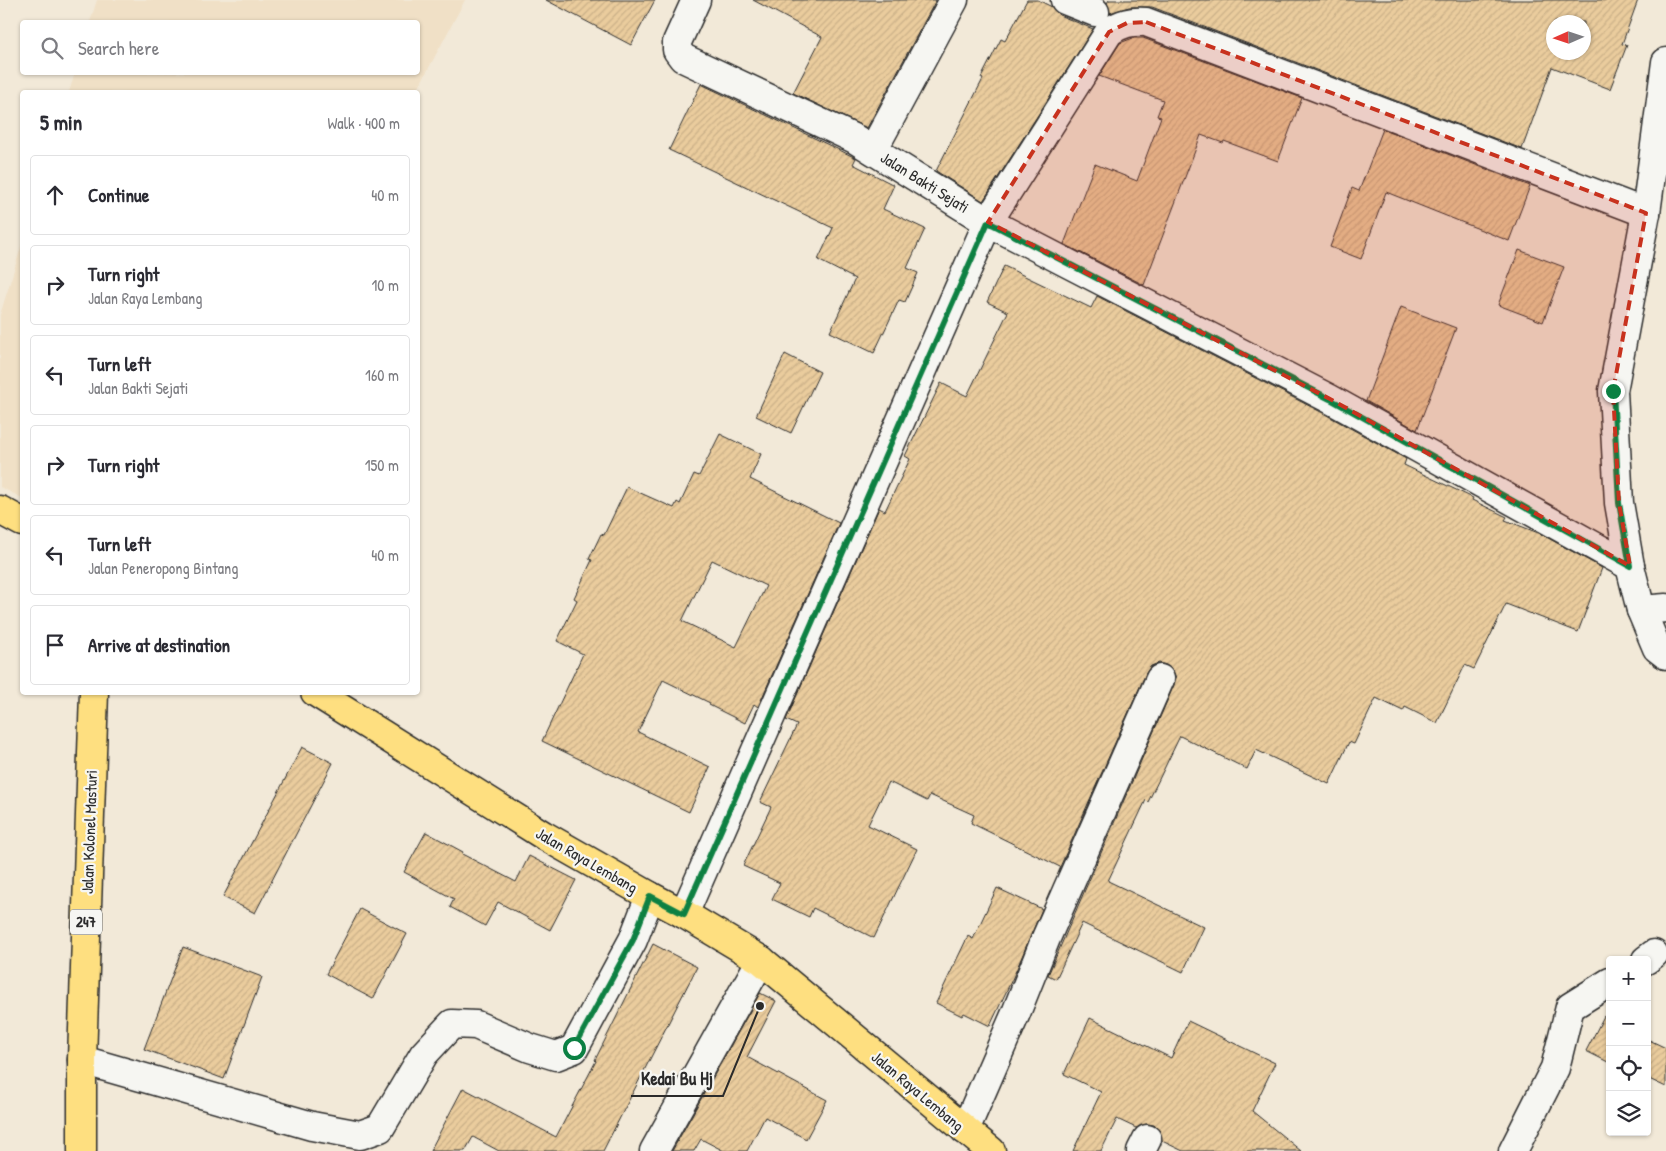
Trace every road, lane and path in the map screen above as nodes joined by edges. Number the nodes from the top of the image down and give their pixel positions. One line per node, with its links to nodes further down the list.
1 (954, 0): 6 (street)
2 (1065, 0): 4 (street)
3 (694, 1): 6 (street, Jalan Bakti Sejati)
4 (1095, 12)
5 (1666, 62): 7 (street)
6 (872, 150): 8 (street, Jalan Bakti Sejati)
7 (1646, 213): 8 (street); 11 (street)
8 (988, 222): 11 (street); 18 (street, Jalan Bakti Sejati)
9 (0, 510): 10 (main road)
10 (20, 521)
11 (1630, 566): 12 (street)
12 (1653, 609): 13 (street)
13 (1666, 655)
14 (1160, 679): 22 (street)
15 (94, 695): 21 (main road, Jalan Kolonel Masturi / 247)
16 (320, 695): 17 (main road, Jalan Raya Lembang)
17 (650, 896): 18 (main road, Jalan Raya Lembang); 21 (street)
18 (684, 914): 19 (main road, Jalan Raya Lembang)
19 (761, 960): 22 (main road, Jalan Raya Lembang); 24 (street)
20 (1606, 984): 26 (street)
21 (82, 1060): 23 (main road, Jalan Kolonel Masturi / 247)
22 (965, 1130): 25 (main road, Jalan Raya Lembang)
23 (82, 1151)
24 (654, 1151)
25 (991, 1151)
26 (1513, 1151)

